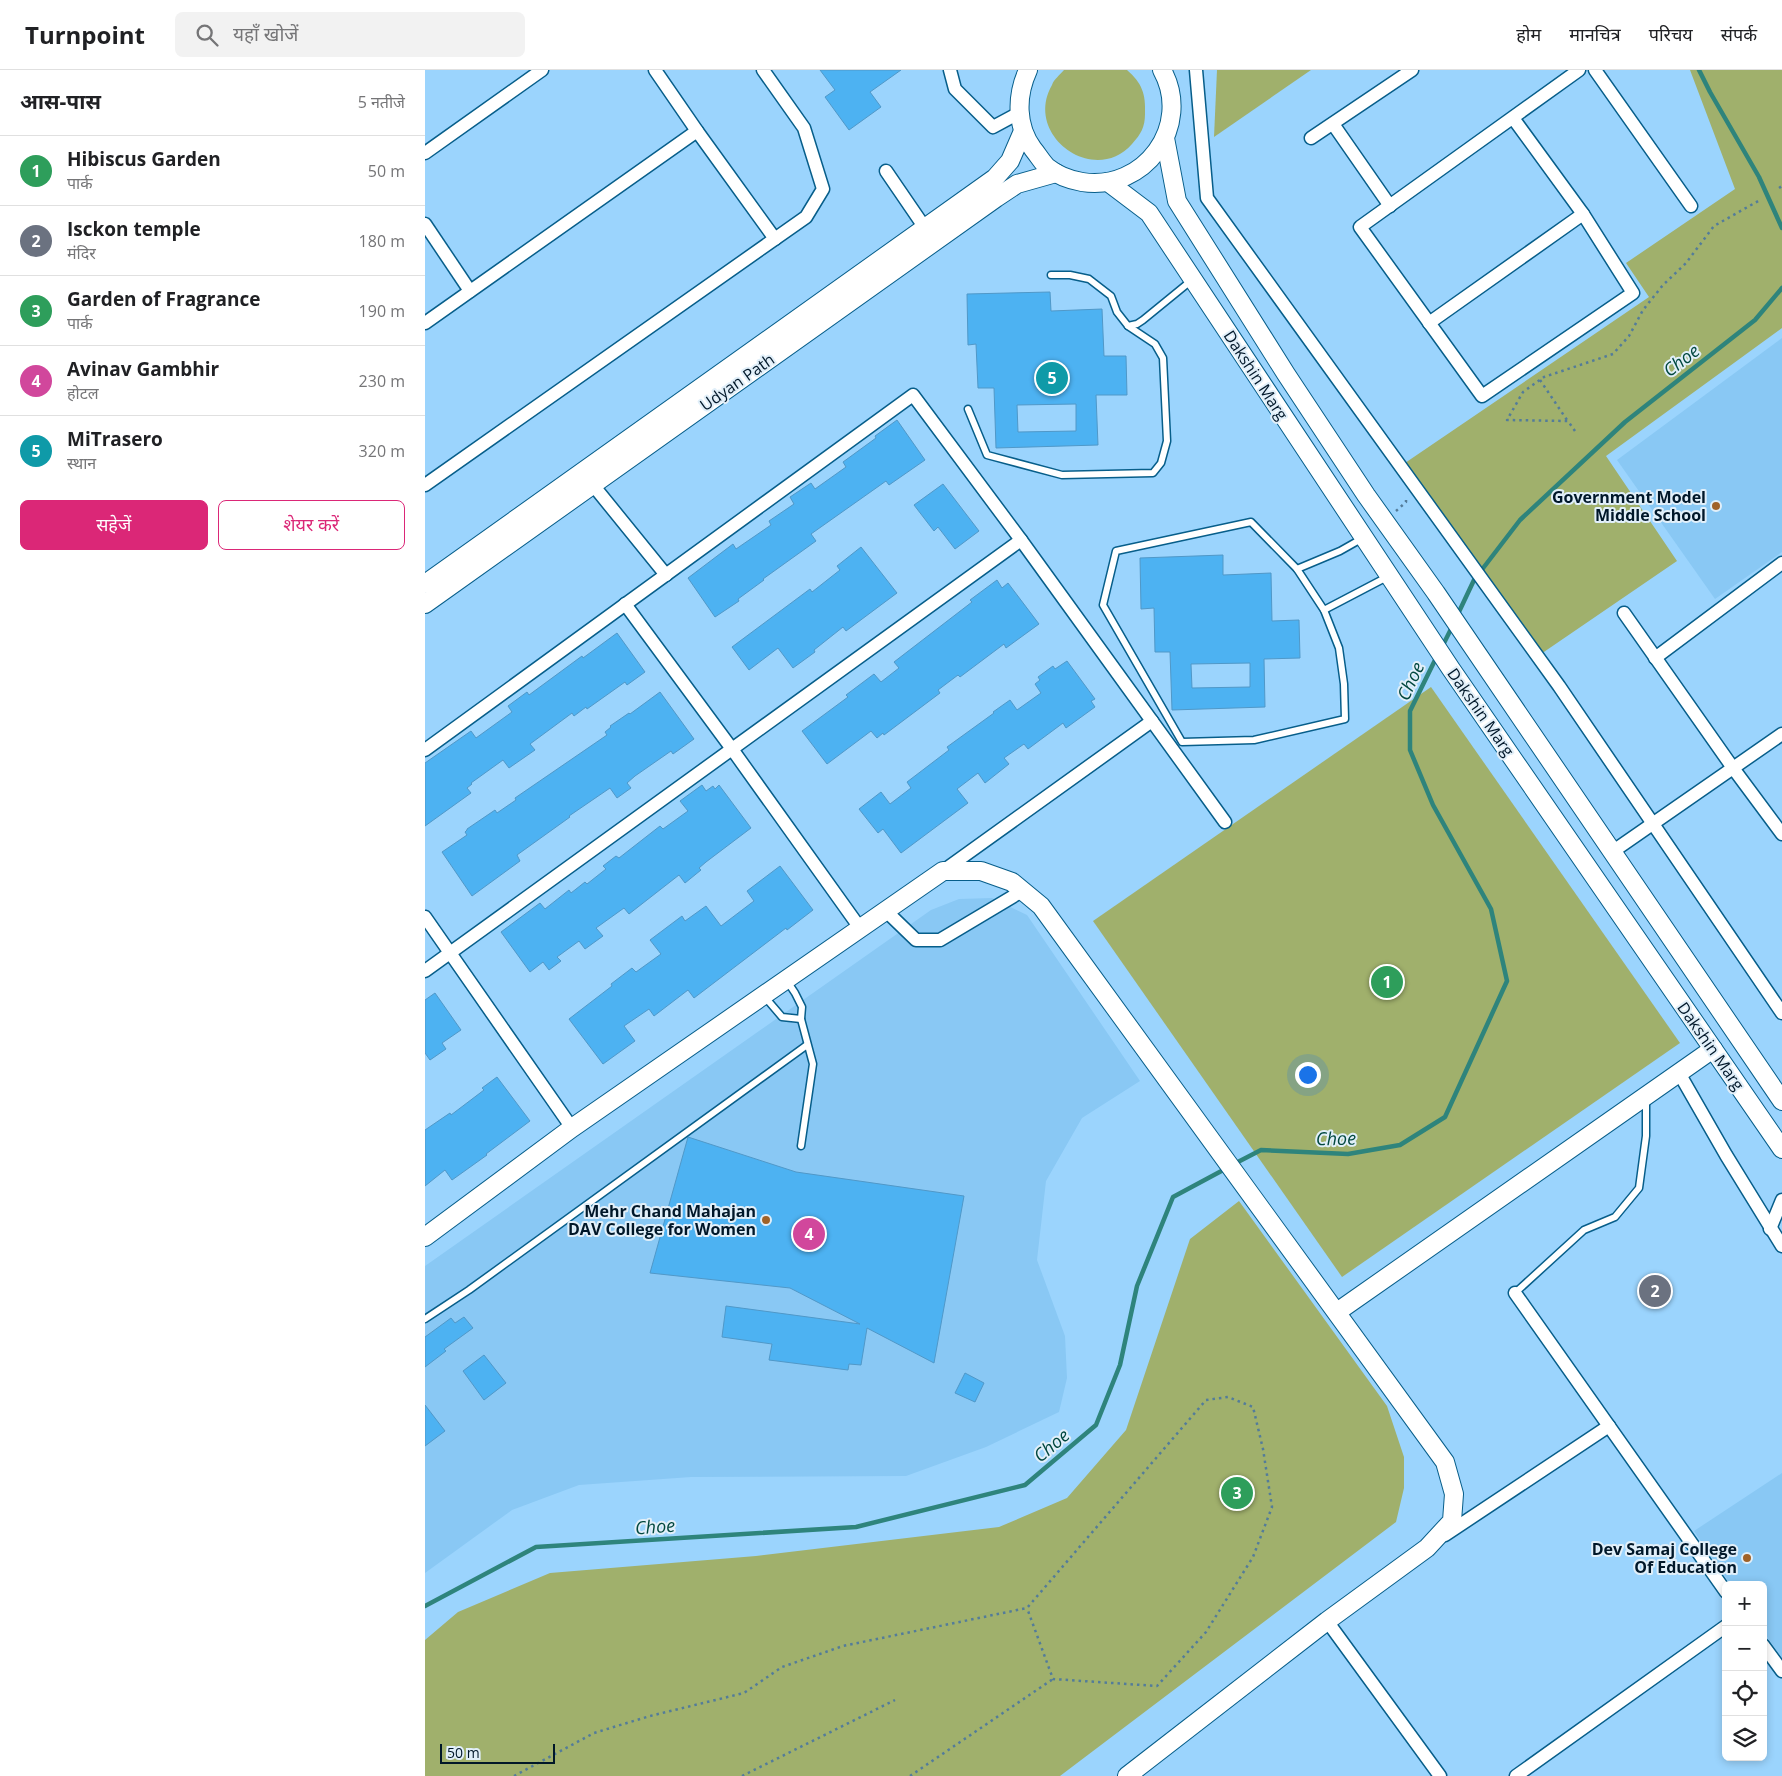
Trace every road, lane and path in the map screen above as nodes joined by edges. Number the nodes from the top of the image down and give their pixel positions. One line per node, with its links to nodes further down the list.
1 (542, 70): 18 (street)
2 (655, 70): 14 (street)
3 (763, 70): 28 (street)
4 (950, 70): 11 (street)
5 (1029, 70): 11 (main road)
6 (1196, 70): 39 (street)
7 (1412, 70): 13 (street)
8 (1579, 70): 12 (street)
9 (1595, 70): 24 (street)
10 (1165, 73): 16 (main road)
11 (1019, 113): 15 (main road)
12 (1513, 118): 23 (street); 25 (street)
13 (1333, 124): 17 (street); 23 (street)
14 (697, 131): 28 (street); 31 (street)
15 (1023, 131): 20 (main road); 27 (main road, Udyan Path)
16 (1165, 138): 21 (main road); 63 (main road, Dakshin Marg)
17 (1311, 138)
18 (425, 153)
19 (886, 171): 27 (street)
20 (1056, 173): 21 (main road); 41 (main road, Udyan Path)
21 (1108, 182): 30 (main road, Dakshin Marg)
22 (1760, 200): 35 (path)
23 (1390, 206): 33 (street)
24 (1691, 206)
25 (1583, 214): 33 (street); 33 (street)
26 (425, 224): 31 (street)
27 (925, 228): 49 (main road, Udyan Path)
28 (775, 239): 40 (street)
29 (1051, 275): 34 (lane)
30 (1193, 280): 34 (lane); 43 (main road, Dakshin Marg)
31 (470, 291): 32 (street)
32 (425, 323)
33 (1429, 323)
34 (1128, 326): 36 (lane)
35 (1540, 380): 37 (path); 37 (path)
36 (969, 408)
37 (1568, 421): 38 (path)
38 (1575, 431)
39 (1403, 470): 42 (path); 61 (street)
40 (427, 480)
41 (593, 485): 47 (street); 50 (main road, Udyan Path)
42 (1392, 515)
43 (1363, 538): 46 (lane); 48 (main road, Dakshin Marg)
44 (1021, 540): 47 (street); 55 (street); 57 (street)
45 (1782, 563): 54 (street)
46 (1297, 569): 52 (lane); 52 (lane)
47 (666, 574): 51 (street)
48 (1389, 576): 52 (lane); 76 (main road, Dakshin Marg)
49 (425, 584)
50 (425, 604)
51 (625, 604): 57 (street); 58 (street)
52 (1323, 610)
53 (1624, 613): 54 (street)
54 (1655, 658): 59 (street)
55 (1152, 721): 60 (street); 64 (street)
56 (1782, 734): 59 (street)
57 (732, 749): 68 (street); 69 (street)
58 (425, 750)
59 (1733, 768): 61 (street); 62 (street)
60 (1225, 822)
61 (1653, 824): 63 (street); 73 (street)
62 (1782, 834)
63 (1612, 852): 79 (main road, Dakshin Marg)
64 (943, 871): 65 (main road); 66 (main road)
65 (1022, 890): 66 (street); 88 (main road)
66 (886, 911): 68 (main road)
67 (425, 917): 69 (street)
68 (860, 928): 71 (main road)
69 (451, 953): 70 (street); 80 (street)
70 (425, 971)
71 (786, 980): 72 (main road); 74 (lane)
72 (763, 995): 74 (lane); 80 (main road)
73 (1782, 1013)
74 (801, 1019): 75 (lane)
75 (807, 1045): 81 (lane); 89 (lane)
76 (1713, 1049): 77 (main road); 82 (main road, Dakshin Marg)
77 (1679, 1073): 78 (main road); 84 (street)
78 (1646, 1096): 87 (lane); 88 (main road)
79 (1782, 1101)
80 (572, 1128): 85 (main road)
81 (801, 1146)
82 (1782, 1149)
83 (1782, 1200): 84 (street)
84 (1770, 1229): 86 (street)
85 (425, 1237)
86 (1782, 1246)
87 (1515, 1293): 90 (street)
88 (1337, 1312): 91 (main road)
89 (425, 1319)
90 (1609, 1426): 91 (street); 92 (street)
91 (1427, 1548): 94 (main road)
92 (1722, 1586)
93 (1027, 1608): 98 (path); 98 (path); 100 (path)
94 (1327, 1621): 103 (main road); 104 (street)
95 (1722, 1629): 105 (street)
96 (1767, 1650): 97 (street)
97 (1782, 1671)
98 (1053, 1679): 102 (path)
99 (895, 1700): 101 (path)
100 (514, 1776)
101 (742, 1776)
102 (910, 1776)
103 (1127, 1776)
104 (1440, 1776)
105 (1516, 1776)

